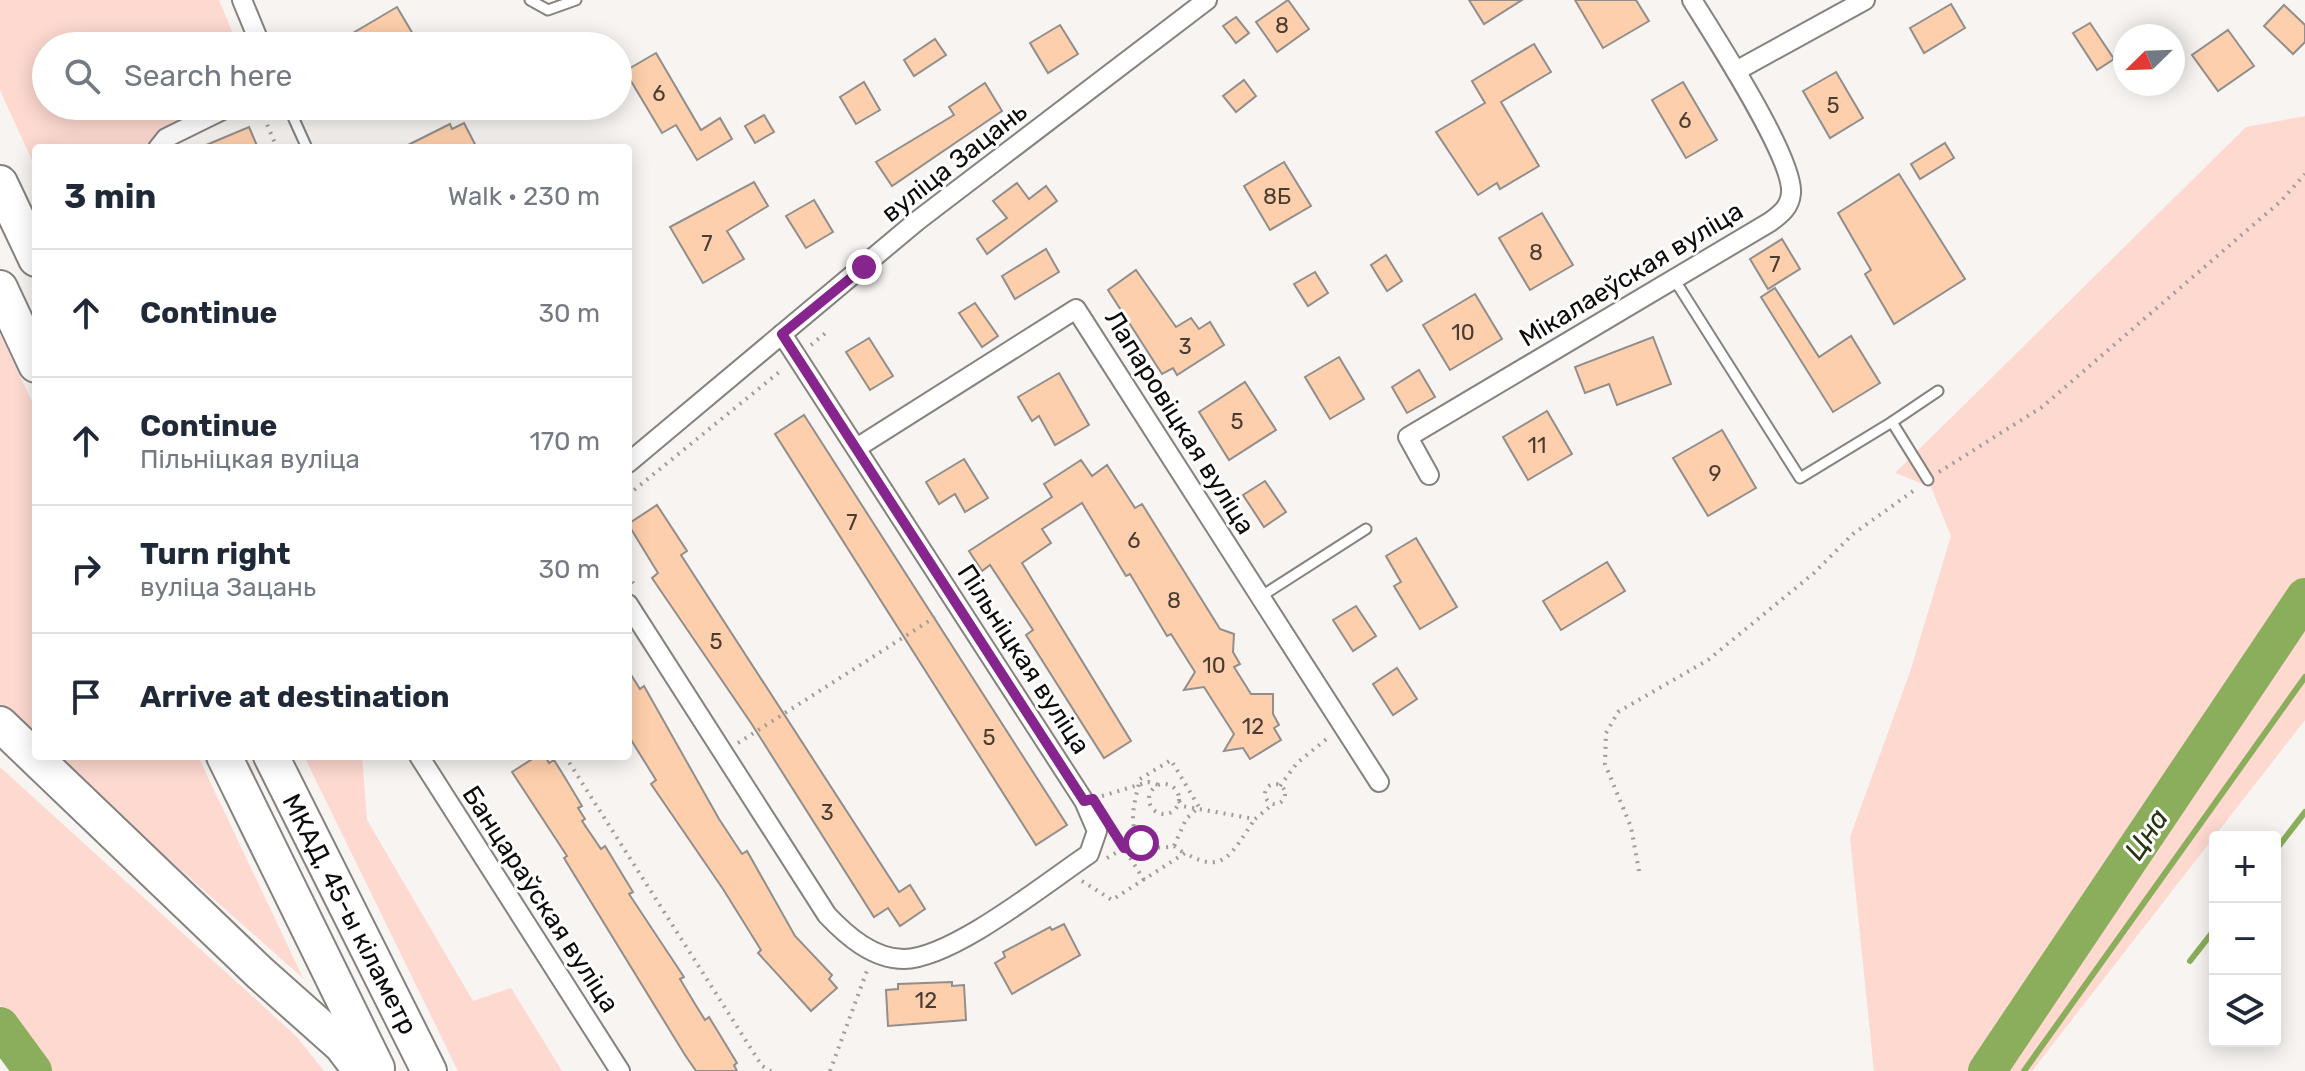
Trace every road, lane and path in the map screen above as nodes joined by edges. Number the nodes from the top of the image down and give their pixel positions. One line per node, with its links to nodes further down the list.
1 (242, 0): 7 (street)
2 (530, 0): 3 (lane)
3 (576, 0)
4 (1207, 0): 21 (street, вуліца Зацань)
5 (1692, 0): 8 (street, Мікалаеўская вуліца)
6 (1865, 0): 8 (street)
7 (255, 32)
8 (1736, 71): 18 (street, Мікалаеўская вуліца)
9 (215, 120): 12 (street)
10 (265, 120): 13 (path)
11 (291, 120): 14 (lane)
12 (161, 144)
13 (275, 144)
14 (305, 144)
15 (2305, 174): 29 (path)
16 (0, 183): 17 (highway)
17 (32, 251)
18 (1674, 279): 25 (lane); 28 (street, Мікалаеўская вуліца)
19 (0, 288): 22 (highway)
20 (828, 331): 23 (path)
21 (782, 334): 23 (street, Пільніцкая вуліца); 27 (street, вуліца Зацань)
22 (32, 356)
23 (797, 357): 26 (street, Пільніцкая вуліца); 30 (path)
24 (1938, 391): 25 (lane)
25 (1892, 422): 29 (lane)
26 (858, 447): 33 (street, Лапаровіцкая вуліца); 34 (street, Пільніцкая вуліца)
27 (632, 460)
28 (1429, 475)
29 (1928, 480): 59 (path)
30 (632, 492)
31 (1366, 529): 33 (lane)
32 (632, 596): 37 (street, Пільніцкая вуліца)
33 (1260, 597): 36 (street, Лапаровіцкая вуліца)
34 (956, 603): 37 (path); 49 (street, Пільніцкая вуліца)
35 (0, 724): 38 (highway)
36 (1343, 725): 45 (street, Лапаровіцкая вуліца); 48 (path)
37 (730, 748): 39 (path); 58 (street, Пільніцкая вуліца)
38 (32, 755)
39 (745, 756)
40 (38, 760): 64 (highway)
41 (226, 760): 65 (highway, МКАД, 45-ы кіламетр)
42 (273, 760): 66 (highway, МКАД, 45-ы кіламетр)
43 (422, 760): 67 (street, Банцараўская вуліца)
44 (568, 760): 68 (path)
45 (1379, 782)
46 (1139, 784): 47 (path); 49 (path); 52 (path); 55 (path)
47 (1159, 785): 50 (path); 50 (path)
48 (1280, 786): 51 (path); 51 (path)
49 (1088, 800): 56 (path); 58 (street, Пільніцкая вуліца)
50 (1179, 801): 52 (path)
51 (1273, 804): 53 (path)
52 (1199, 807): 53 (path); 54 (path)
53 (1255, 819): 57 (path)
54 (1174, 846): 55 (path); 57 (path)
55 (1145, 847): 56 (path)
56 (1124, 848): 58 (path); 60 (path)
57 (1185, 853): 60 (path)
58 (1075, 871): 60 (path)
59 (1639, 871)
60 (1144, 880)
61 (859, 959): 62 (path)
62 (869, 965): 63 (path); 69 (path)
63 (882, 967)
64 (361, 1071)
65 (378, 1071)
66 (429, 1071)
67 (620, 1071)
68 (771, 1071)
69 (830, 1071)

